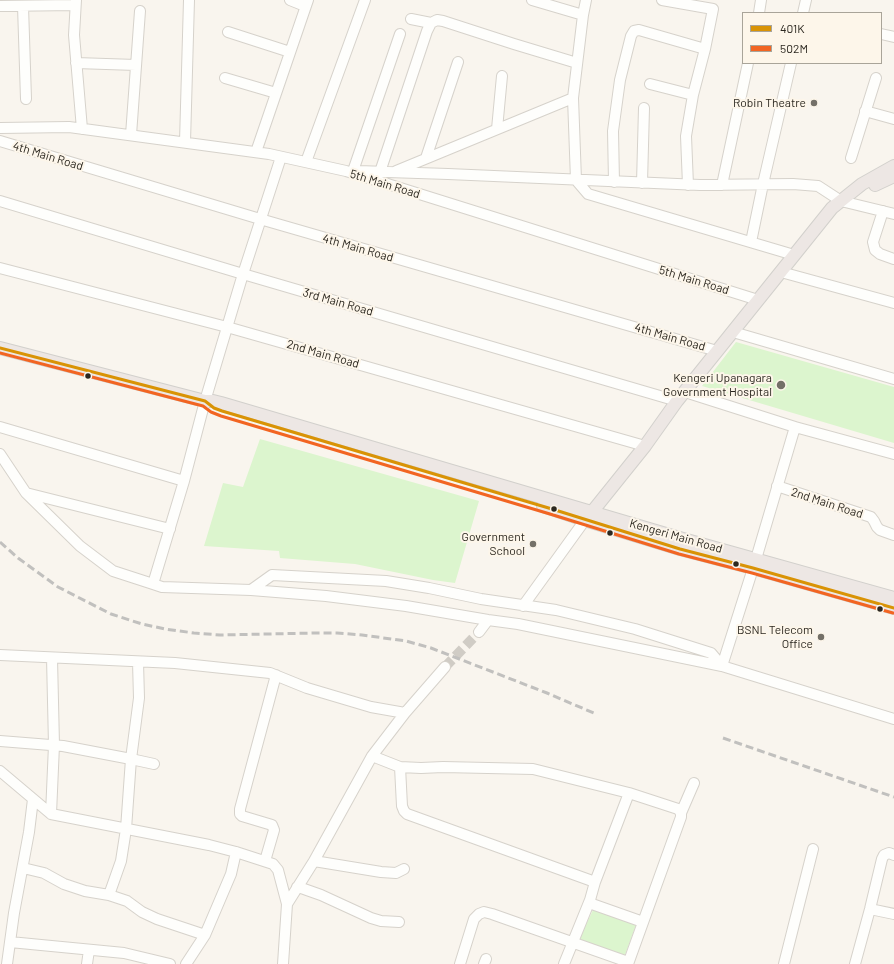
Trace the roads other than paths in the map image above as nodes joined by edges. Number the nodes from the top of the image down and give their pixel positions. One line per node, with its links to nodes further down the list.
1 (189, 0): 48 (street)
2 (290, 0): 10 (street)
3 (365, 0): 53 (street)
4 (532, 0): 17 (street)
5 (586, 0): 17 (street)
6 (662, 0): 11 (street)
7 (761, 0): 15 (street)
8 (806, 0): 16 (street)
9 (76, 2): 13 (street); 27 (street)
10 (306, 3): 25 (street)
11 (715, 5): 24 (street)
12 (0, 6): 13 (street)
13 (23, 6): 39 (street)
14 (140, 11): 31 (street)
15 (759, 12)
16 (803, 12)
17 (583, 15): 28 (street)
18 (411, 19): 19 (street)
19 (431, 23): 28 (street); 56 (street)
20 (228, 32): 25 (street)
21 (400, 34): 55 (street)
22 (882, 34): 23 (street)
23 (894, 37)
24 (705, 49): 37 (street); 60 (street)
25 (290, 52): 36 (street)
26 (458, 62): 51 (street)
27 (76, 63): 31 (street); 44 (street)
28 (577, 63): 38 (street)
29 (748, 64): 64 (street)
30 (791, 64): 62 (street)
31 (136, 65): 46 (street)
32 (502, 76): 45 (street)
33 (225, 78): 36 (street)
34 (876, 78): 41 (street)
35 (650, 84): 37 (street)
36 (276, 93): 49 (street)
37 (693, 94): 63 (street)
38 (573, 98): 45 (street); 59 (street)
39 (26, 99)
40 (644, 108): 61 (street)
41 (865, 111): 42 (street); 52 (street)
42 (894, 119)
43 (0, 128): 44 (street, 5th Main Road)
44 (82, 129): 46 (street, 5th Main Road)
45 (497, 129): 51 (street)
46 (131, 135): 48 (street, 5th Main Road)
47 (0, 141): 69 (street, 4th Main Road)
48 (185, 142): 49 (street, 5th Main Road)
49 (256, 152): 50 (street, 5th Main Road)
50 (281, 157): 53 (street, 5th Main Road); 69 (street)
51 (426, 158): 57 (street)
52 (851, 158)
53 (306, 162): 55 (street, 5th Main Road)
54 (894, 166): 65 (main road)
55 (349, 171): 56 (street); 76 (street, 5th Main Road)
56 (380, 172): 57 (street)
57 (392, 172): 59 (street)
58 (894, 176): 65 (main road)
59 (576, 180): 60 (street); 70 (street)
60 (614, 182): 61 (street)
61 (642, 183): 63 (street)
62 (763, 184): 64 (street); 65 (street); 70 (street)
63 (688, 185): 64 (street)
64 (722, 185)
65 (846, 197): 67 (street); 71 (main road)
66 (0, 201): 75 (street, 3rd Main Road)
67 (883, 211): 68 (street); 72 (street)
68 (894, 214)
69 (260, 220): 75 (street); 81 (street, 4th Main Road)
70 (751, 242): 71 (street)
71 (794, 255): 74 (main road)
72 (894, 259)
73 (0, 268): 78 (street, 2nd Main Road)
74 (781, 272): 76 (main road); 77 (street)
75 (243, 274): 78 (street); 83 (street, 3rd Main Road)
76 (758, 300): 79 (main road)
77 (894, 303)
78 (227, 327): 84 (street); 87 (street, 2nd Main Road)
79 (733, 332): 81 (main road); 82 (street)
80 (0, 348): 84 (main road, Kengeri Main Road)
81 (718, 351): 83 (main road)
82 (894, 379)
83 (681, 396): 86 (street, 3rd Main Road); 87 (main road)
84 (205, 401): 90 (street); 93 (main road, Kengeri Main Road)
85 (0, 426): 90 (street)
86 (795, 427): 89 (street, 3rd Main Road); 91 (street)
87 (645, 446): 93 (main road)
88 (0, 454): 92 (street)
89 (894, 454)
90 (184, 481): 94 (street)
91 (777, 486): 95 (street, 2nd Main Road); 96 (street)
92 (26, 493): 94 (street); 97 (street)
93 (588, 516): 96 (main road, Kengeri Main Road); 100 (street)
94 (170, 529): 97 (street)
95 (894, 535)
96 (755, 563): 99 (main road, Kengeri Main Road); 101 (main road, Kengeri Main Road); 107 (street)
97 (153, 584): 98 (street)
98 (251, 590): 100 (street); 102 (street)
99 (894, 598)
100 (523, 606): 107 (street)
101 (894, 608)
102 (488, 620): 103 (street); 107 (street)
103 (479, 632)
104 (0, 655): 105 (street)
105 (52, 658): 106 (street); 113 (street)
106 (138, 662): 109 (street); 115 (street)
107 (722, 666): 111 (street)
108 (445, 667): 110 (street)
109 (276, 676): 110 (street); 128 (street)
110 (405, 713): 114 (street)
111 (894, 719)
112 (0, 741): 113 (street)
113 (54, 745): 115 (street); 123 (street)
114 (372, 756): 117 (street); 129 (street)
115 (131, 759): 116 (street); 124 (street)
116 (154, 764)
117 (400, 767): 120 (street); 132 (street)
118 (1, 772): 121 (street)
119 (694, 783): 122 (street)
120 (629, 793): 122 (street); 132 (street)
121 (34, 799): 123 (street); 130 (street)
122 (681, 813): 140 (street)
123 (51, 814): 124 (street)
124 (126, 829): 126 (street); 134 (street)
125 (813, 849): 153 (street)
126 (236, 852): 128 (street); 141 (street)
127 (894, 855): 137 (street)
128 (266, 861): 136 (street)
129 (314, 861): 131 (street); 133 (street)
130 (22, 868): 134 (street); 142 (street)
131 (404, 869)
132 (595, 882): 135 (street)
133 (297, 887): 136 (street); 139 (street)
134 (109, 895): 141 (street)
135 (590, 900): 140 (street); 143 (street)
136 (287, 904): 150 (street)
137 (870, 909): 138 (street); 154 (street)
138 (894, 914)
139 (399, 922)
140 (643, 922): 145 (street)
141 (205, 935): 149 (street)
142 (10, 942): 144 (street); 146 (street)
143 (573, 943): 145 (street); 151 (street); 152 (street)
144 (88, 950): 147 (street); 148 (street)
145 (628, 963)
146 (7, 964)
147 (87, 964)
148 (170, 964)
149 (186, 964)
150 (283, 964)
151 (460, 964)
152 (564, 964)
153 (784, 964)
154 (855, 964)

